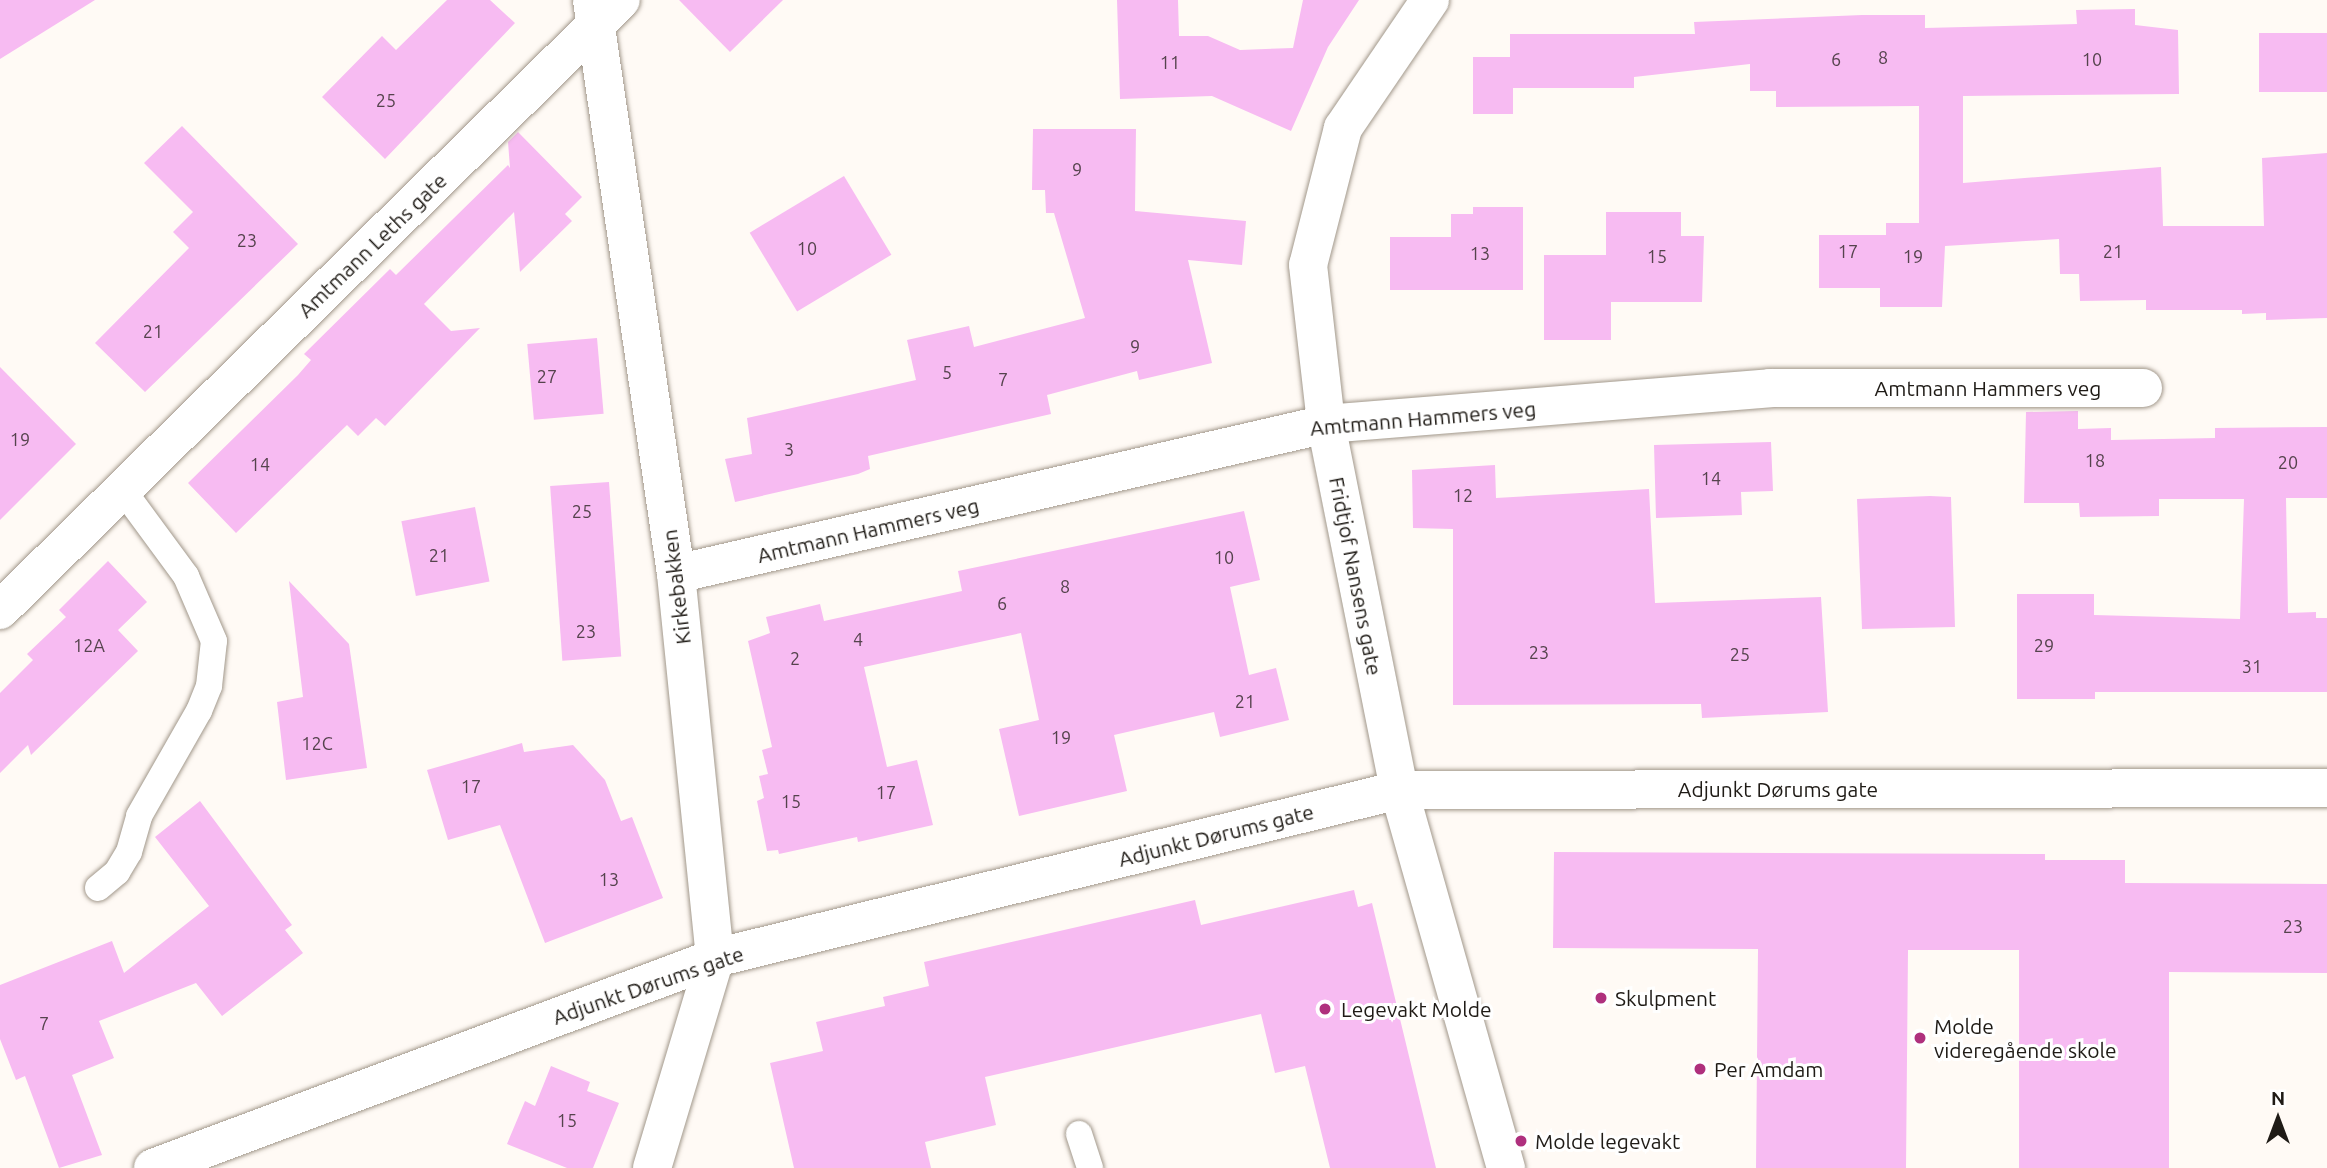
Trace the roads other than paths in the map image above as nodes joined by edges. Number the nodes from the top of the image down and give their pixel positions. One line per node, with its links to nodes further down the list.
1 (1430, 0): 4 (street, Fridtjof Nansens gate)
2 (603, 9): 5 (street, Amtmann Leths gate); 6 (street, Kirkebakken)
3 (2143, 388): 4 (street, Amtmann Hammers veg)
4 (1326, 424): 6 (street, Amtmann Hammers veg); 9 (street, Fridtjof Nansens gate)
5 (122, 489): 7 (street, Amtmann Leths gate); 10 (lane)
6 (676, 574): 11 (street, Kirkebakken)
7 (0, 610)
8 (2327, 788): 9 (street, Adjunkt Dørums gate)
9 (1399, 790): 11 (street, Adjunkt Dørums gate); 16 (street, Fridtjof Nansens gate)
10 (99, 888)
11 (715, 958): 13 (street, Adjunkt Dørums gate); 14 (street, Kirkebakken)
12 (1079, 1134): 15 (lane)
13 (153, 1168)
14 (652, 1168)
15 (1090, 1168)
16 (1506, 1168)

